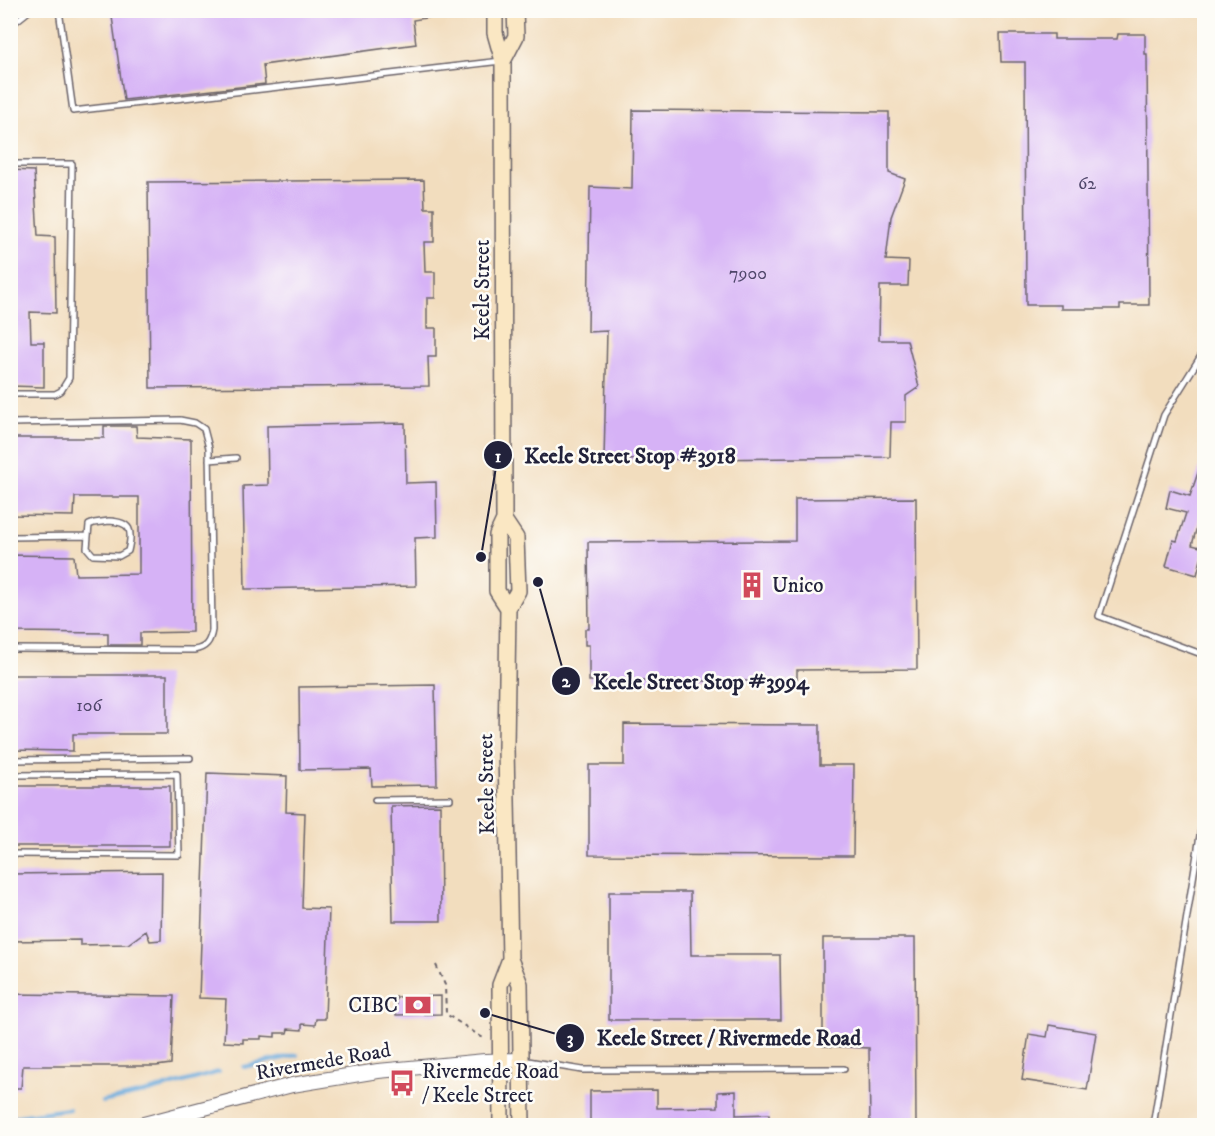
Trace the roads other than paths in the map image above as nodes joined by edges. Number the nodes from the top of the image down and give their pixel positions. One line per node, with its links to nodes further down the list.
1 (30, 10): 5 (lane)
2 (58, 10): 6 (lane)
3 (495, 10): 6 (main road, Keele Street)
4 (515, 10): 6 (main road, Keele Street)
5 (10, 26)
6 (503, 61): 26 (main road, Keele Street)
7 (10, 164): 9 (lane)
8 (1204, 351): 16 (lane)
9 (10, 394)
10 (10, 423): 12 (lane)
11 (236, 459): 12 (lane)
12 (209, 460): 15 (lane)
13 (87, 536): 13 (lane); 14 (lane)
14 (10, 537)
15 (10, 649)
16 (1204, 655)
17 (1204, 716): 18 (lane)
18 (1204, 740)
19 (190, 758): 20 (lane)
20 (10, 760)
21 (10, 775): 25 (lane)
22 (450, 799): 23 (lane)
23 (375, 800)
24 (1204, 811): 33 (lane)
25 (10, 854)
26 (510, 959): 27 (main road, Keele Street); 28 (main road, Keele Street)
27 (502, 1060): 28 (street, Rivermede Road); 30 (street, Rivermede Road); 31 (main road, Keele Street)
28 (521, 1060): 29 (lane); 32 (main road, Keele Street)
29 (843, 1069)
30 (136, 1125)
31 (501, 1125)
32 (522, 1125)
33 (1153, 1125)

